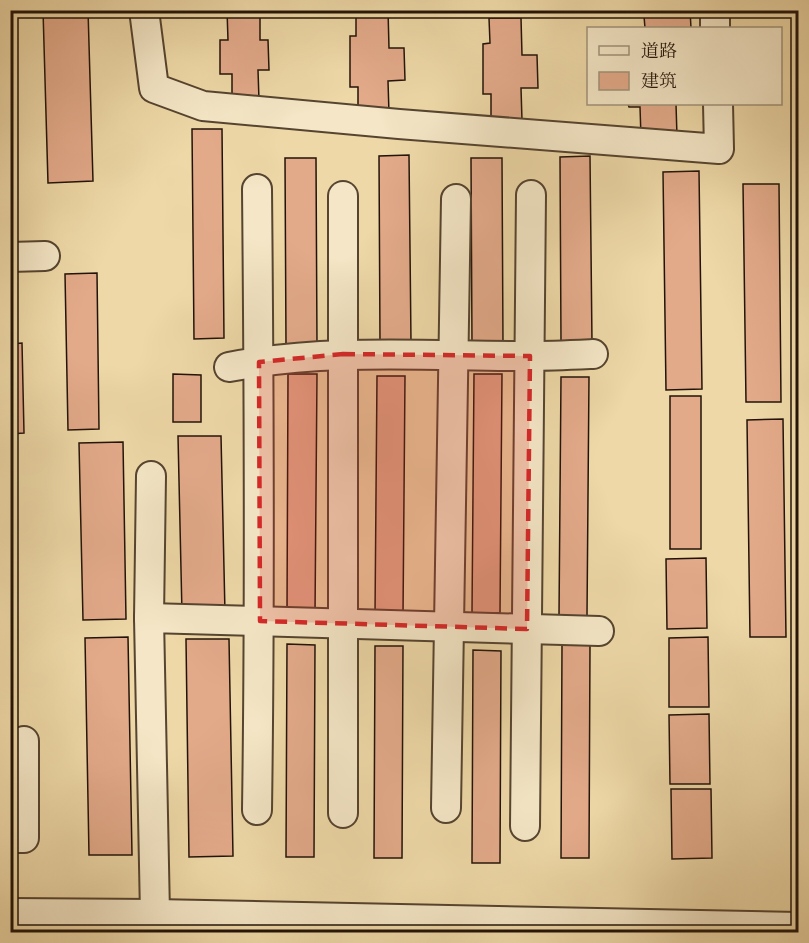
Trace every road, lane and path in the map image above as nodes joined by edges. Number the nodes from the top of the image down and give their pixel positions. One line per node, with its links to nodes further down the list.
1 (144, 10): 4 (street)
2 (715, 10): 3 (street)
3 (715, 27)
4 (718, 105)
5 (256, 189): 15 (street)
6 (531, 195): 14 (street)
7 (343, 196): 11 (street)
8 (456, 199): 13 (street)
9 (45, 256): 10 (street)
10 (10, 257)
11 (343, 354): 13 (street); 15 (street); 20 (street)
12 (592, 354): 14 (street)
13 (454, 355): 14 (street); 21 (street)
14 (530, 356): 22 (street)
15 (259, 362): 16 (street); 19 (street)
16 (229, 367)
17 (151, 476): 18 (street)
18 (149, 618): 19 (street); 31 (street)
19 (260, 621): 20 (street); 26 (street)
20 (343, 624): 21 (street); 27 (street)
21 (449, 627): 22 (street); 25 (street)
22 (526, 629): 23 (street); 28 (street)
23 (599, 631)
24 (24, 741): 29 (street)
25 (446, 808)
26 (257, 810)
27 (343, 813)
28 (525, 826)
29 (10, 838)
30 (10, 913): 31 (street)
31 (155, 914): 32 (street)
32 (504, 927): 33 (street)
33 (798, 927)

